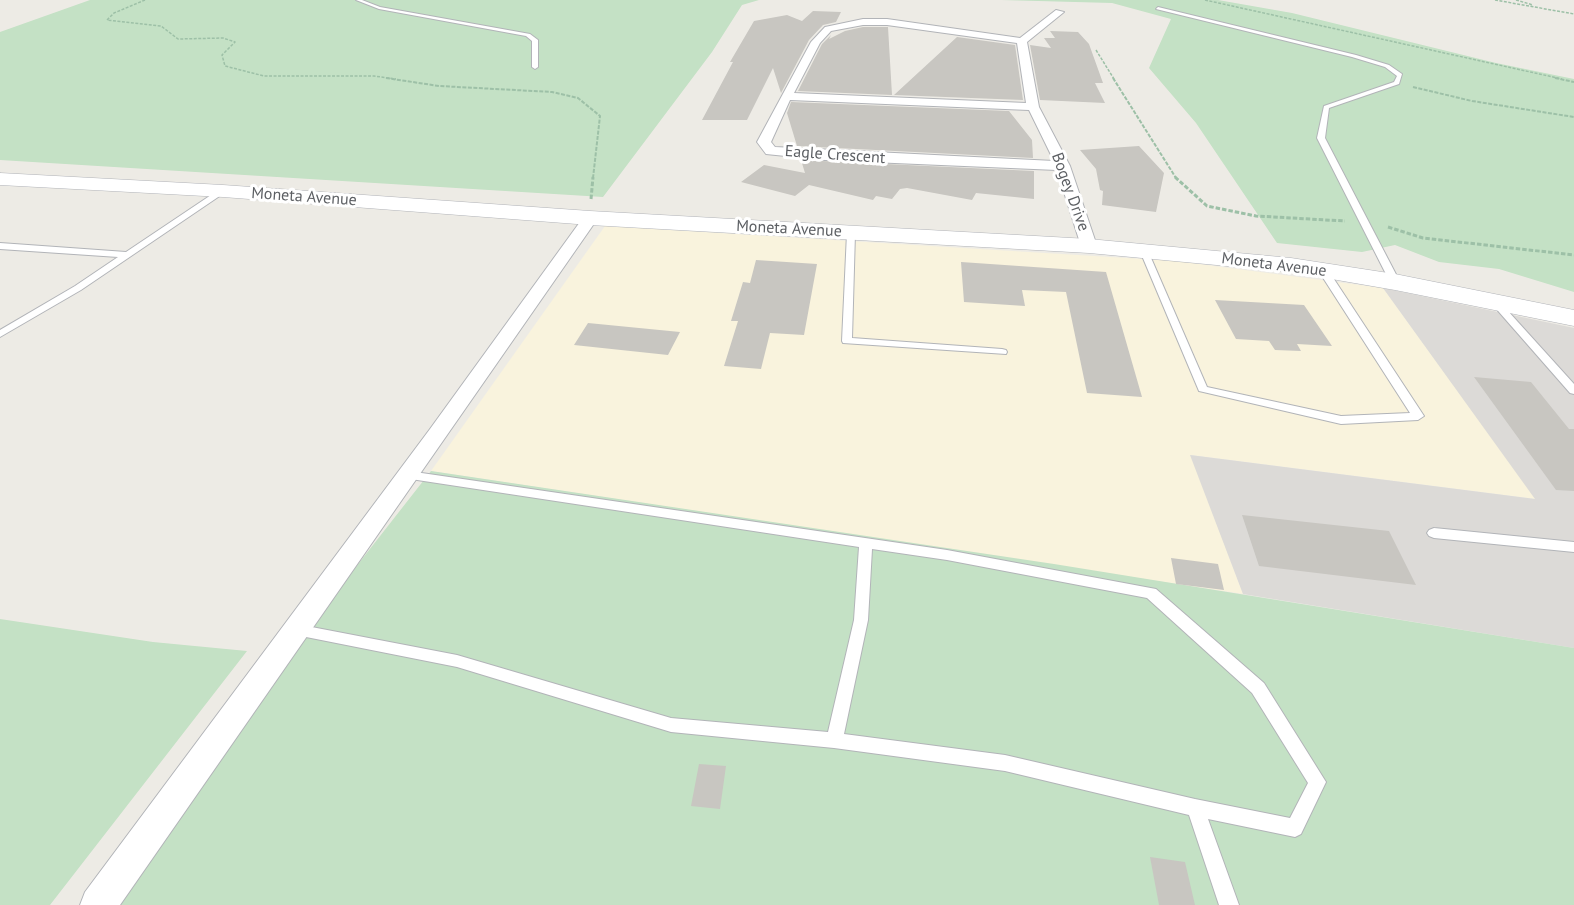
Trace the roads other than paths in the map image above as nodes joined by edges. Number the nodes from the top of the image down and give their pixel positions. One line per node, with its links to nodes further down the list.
1 (358, 0): 5 (lane)
2 (1158, 8): 18 (lane)
3 (1059, 12): 4 (street)
4 (1022, 41): 6 (street); 7 (street, Bogey Drive)
5 (535, 67)
6 (786, 96): 7 (street); 8 (street, Eagle Crescent)
7 (1033, 107): 8 (street, Bogey Drive)
8 (1063, 166): 14 (street, Bogey Drive)
9 (0, 179): 10 (street, Moneta Avenue)
10 (223, 191): 11 (street, Moneta Avenue); 16 (lane)
11 (590, 218): 12 (street, Moneta Avenue); 24 (street)
12 (851, 232): 14 (street, Moneta Avenue); 22 (lane)
13 (0, 246): 16 (lane)
14 (1089, 246): 15 (street, Moneta Avenue)
15 (1144, 251): 17 (street, Moneta Avenue); 17 (lane)
16 (127, 255): 21 (lane)
17 (1323, 270): 18 (street, Moneta Avenue)
18 (1395, 282): 19 (street, Moneta Avenue)
19 (1495, 302): 20 (street, Moneta Avenue); 23 (lane)
20 (1574, 318)
21 (0, 334)
22 (1002, 352)
23 (1574, 392)
24 (408, 475): 26 (lane); 28 (street)
25 (1434, 533): 27 (lane)
26 (866, 543): 29 (lane); 30 (lane)
27 (1574, 547)
28 (296, 630): 29 (lane); 31 (street)
29 (834, 740): 30 (lane)
30 (1195, 808): 32 (lane)
31 (98, 905)
32 (1229, 905)

